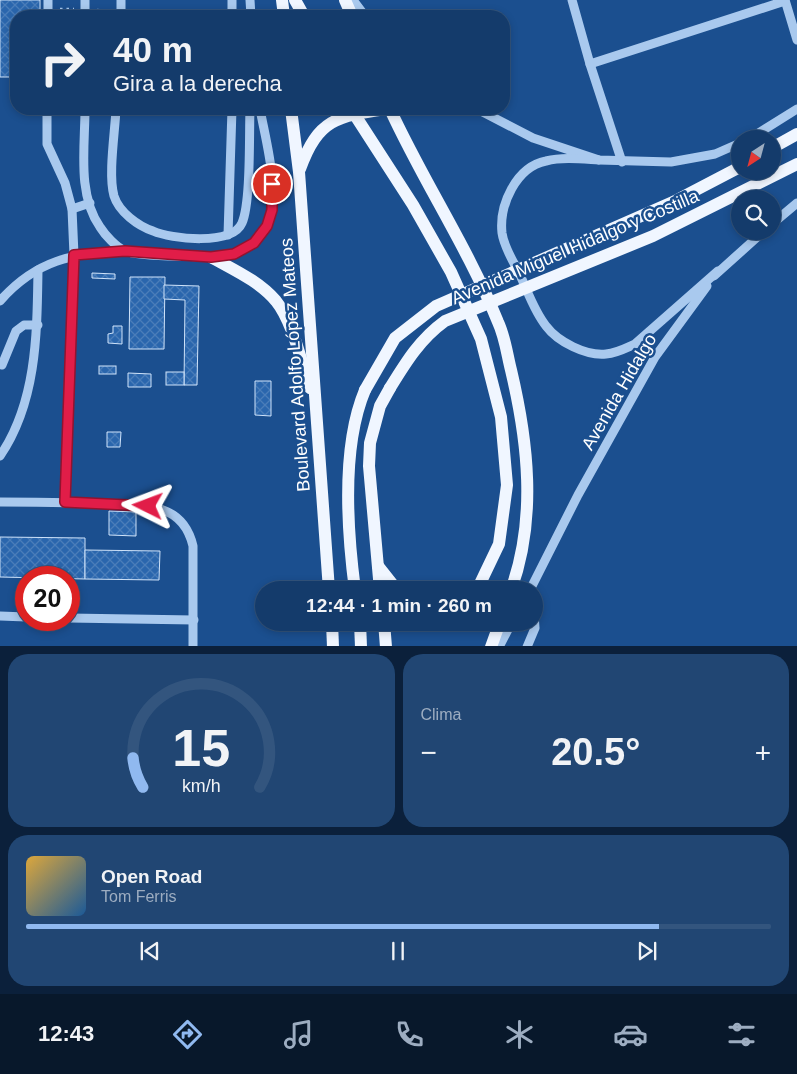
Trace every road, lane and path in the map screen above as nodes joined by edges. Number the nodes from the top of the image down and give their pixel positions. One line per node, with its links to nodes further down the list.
1 (572, 0): 4 (street)
2 (785, 1): 3 (street); 4 (street)
3 (797, 40)
4 (590, 64): 22 (street)
5 (797, 109): 17 (street)
6 (47, 115): 28 (street)
7 (85, 115): 26 (street)
8 (116, 115): 30 (street)
9 (232, 115): 30 (street)
10 (250, 115): 30 (street)
11 (261, 115): 34 (street)
12 (292, 115): 24 (main road, Boulevard Adolfo López Mateos)
13 (346, 115): 24 (main road)
14 (355, 115): 49 (main road)
15 (391, 115): 50 (main road)
16 (489, 115): 21 (street)
17 (763, 130)
18 (797, 134): 19 (main road)
19 (781, 143)
20 (731, 147): 22 (street)
21 (599, 160): 22 (street); 36 (street)
22 (622, 162)
23 (797, 164): 44 (main road, Avenida Miguel Hidalgo y Costilla, bridge)
24 (299, 172): 40 (main road, Boulevard Adolfo López Mateos)
25 (731, 172): 46 (main road, Avenida Miguel Hidalgo y Costilla, bridge)
26 (90, 203): 28 (street); 32 (street)
27 (797, 203): 29 (street)
28 (72, 209): 33 (street)
29 (781, 216)
30 (228, 235)
31 (754, 240): 36 (street, Avenida Hidalgo)
32 (125, 251): 33 (street); 34 (street)
33 (74, 255): 35 (street); 43 (street)
34 (211, 257): 40 (main road)
35 (38, 270): 37 (street); 38 (street)
36 (718, 271): 51 (street, Avenida Hidalgo)
37 (0, 300)
38 (38, 326): 39 (street); 41 (street)
39 (2, 366)
40 (316, 406): 45 (main road, Boulevard Adolfo López Mateos)
41 (0, 456)
42 (0, 502): 43 (street)
43 (65, 502): 55 (street)
44 (377, 564): 47 (main road, Avenida Miguel Hidalgo y Costilla); 48 (main road)
45 (328, 581)
46 (355, 581)
47 (379, 581)
48 (390, 581)
49 (481, 581)
50 (515, 581)
51 (535, 581)
52 (0, 616): 53 (street)
53 (15, 617)
54 (80, 618): 55 (street)
55 (194, 620): 62 (street)
56 (333, 631): 63 (main road)
57 (360, 631): 64 (main road)
58 (385, 631): 65 (main road)
59 (497, 631): 66 (main road)
60 (507, 631): 67 (street)
61 (534, 631): 68 (street)
62 (193, 646)
63 (334, 646)
64 (361, 646)
65 (386, 646)
66 (491, 646)
67 (499, 646)
68 (527, 646)

